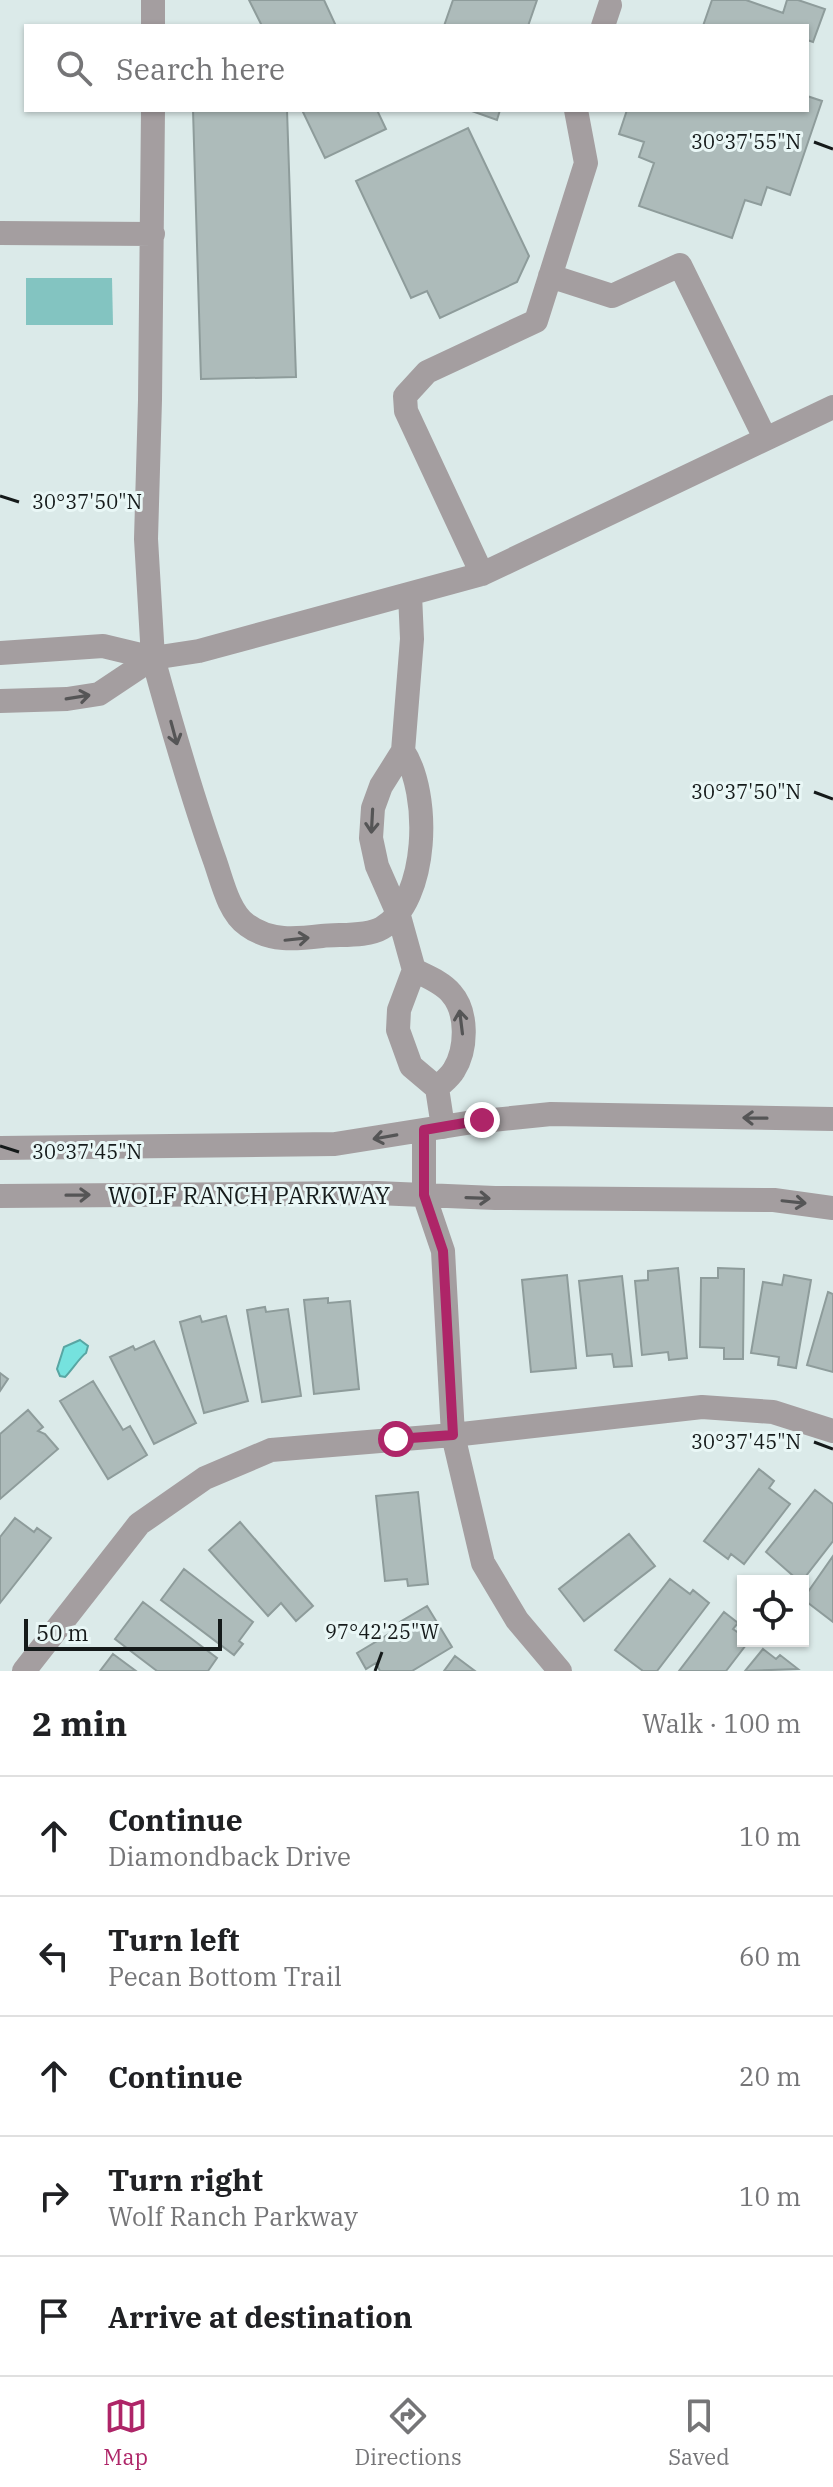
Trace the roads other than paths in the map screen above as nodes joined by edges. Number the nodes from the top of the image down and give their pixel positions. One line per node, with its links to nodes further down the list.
1 (153, 0): 2 (street)
2 (153, 24)
3 (153, 112): 6 (street)
4 (576, 112): 7 (street)
5 (0, 233): 6 (street)
6 (153, 234): 13 (street)
7 (550, 276): 9 (street); 10 (street)
8 (833, 407): 9 (street)
9 (765, 438): 10 (street)
10 (482, 574): 11 (street)
11 (410, 594): 13 (street); 15 (street)
12 (0, 653): 13 (street)
13 (153, 658): 14 (street, one-way to 13); 16 (street, one-way to 16)
14 (0, 701)
15 (403, 751): 16 (street); 16 (street, one-way to 16)
16 (399, 916): 17 (street)
17 (414, 970): 18 (street); 18 (street, one-way to 17)
18 (437, 1088): 20 (street)
19 (833, 1119): 20 (street, WOLF RANCH PARKWAY, one-way to 20)
20 (433, 1129): 21 (street, WOLF RANCH PARKWAY, one-way to 21); 22 (street)
21 (0, 1148)
22 (424, 1195): 23 (street, WOLF RANCH PARKWAY, one-way to 22); 24 (street, WOLF RANCH PARKWAY, one-way to 24); 26 (street)
23 (0, 1196)
24 (833, 1208)
25 (833, 1431): 26 (street)
26 (453, 1435): 27 (street); 28 (street)
27 (24, 1671)
28 (560, 1671)

